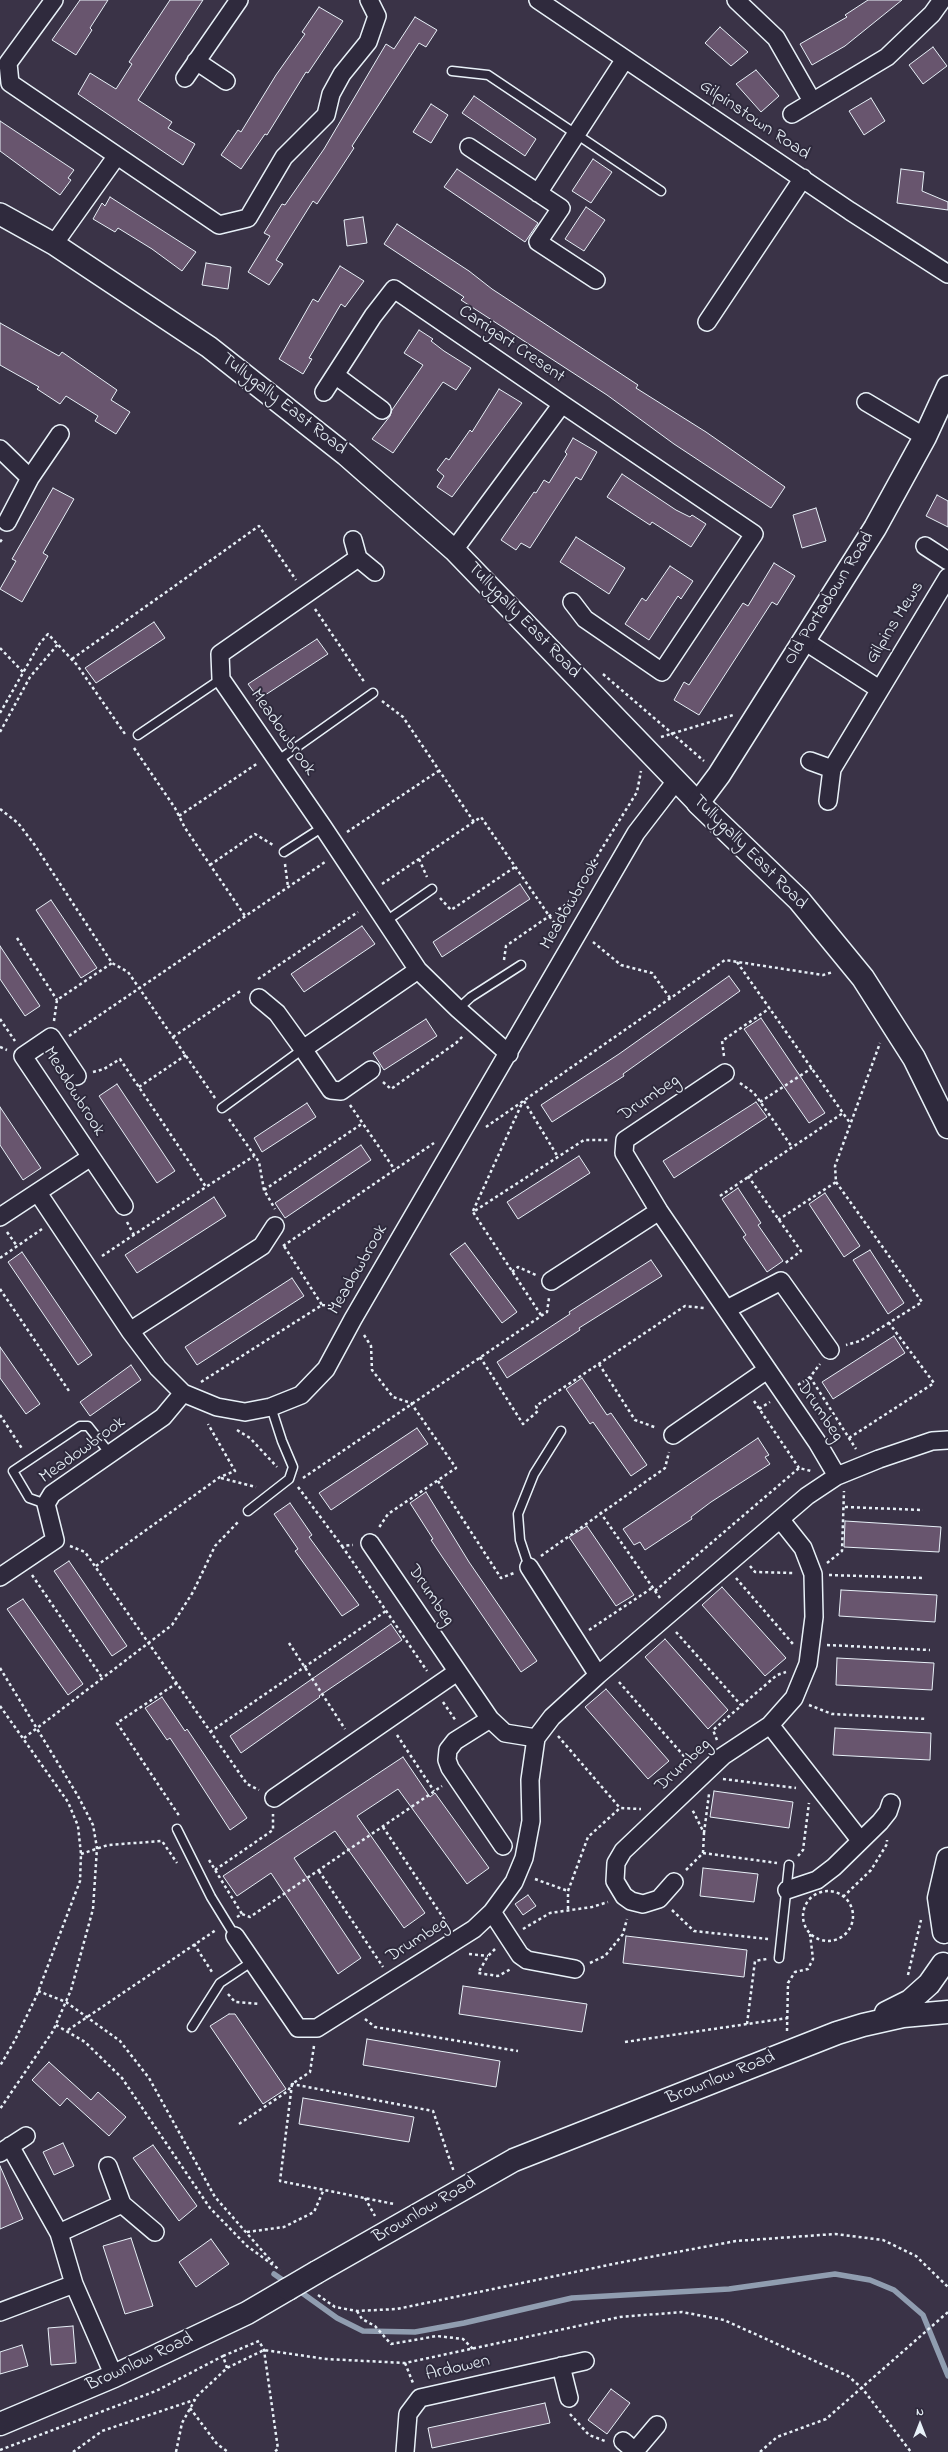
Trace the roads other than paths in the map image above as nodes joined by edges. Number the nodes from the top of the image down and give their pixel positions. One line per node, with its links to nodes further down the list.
1 (54, 0): 16 (street)
2 (239, 0): 8 (street)
3 (369, 0): 16 (street)
4 (538, 0): 7 (street, Gilpinstown Road)
5 (736, 0): 12 (street)
6 (942, 0): 12 (street)
7 (625, 59): 14 (street); 17 (street, Gilpinstown Road)
8 (196, 61): 10 (street); 11 (street)
9 (452, 71): 14 (lane)
10 (185, 78)
11 (226, 81)
12 (812, 101): 13 (street)
13 (792, 114)
14 (576, 134): 18 (lane); 19 (street)
15 (469, 147): 19 (street)
16 (116, 156): 21 (street)
17 (803, 178): 22 (street, Gilpinstown Road); 24 (street)
18 (661, 191)
19 (538, 193): 23 (street)
20 (0, 214): 21 (street, Tullygally East Road)
21 (54, 244): 38 (street, Tullygally East Road)
22 (948, 274)
23 (596, 280)
24 (707, 322)
25 (335, 375): 27 (street, Carrigart Cresent); 29 (street, Carrigart Cresent); 30 (street)
26 (947, 391): 32 (main road, Old Portadown Road)
27 (324, 392)
28 (866, 402): 32 (street)
29 (562, 404): 38 (street, Carrigart Cresent); 43 (street)
30 (382, 410)
31 (60, 434): 34 (street)
32 (925, 437): 44 (main road, Old Portadown Road)
33 (0, 449): 34 (street)
34 (30, 478): 35 (street)
35 (6, 522)
36 (353, 540): 39 (street)
37 (925, 546): 40 (street)
38 (454, 550): 52 (street, Tullygally East Road)
39 (358, 558): 41 (street); 45 (street)
40 (948, 561)
41 (375, 572)
42 (948, 577): 46 (street, Gilpins Mews)
43 (572, 602)
44 (803, 640): 46 (street, Gilpins Mews); 54 (main road, Old Portadown Road)
45 (221, 679): 48 (lane); 49 (street, Meadowbrook)
46 (879, 689): 51 (street, Gilpins Mews)
47 (373, 693): 49 (lane)
48 (138, 735)
49 (274, 757): 55 (street, Meadowbrook)
50 (810, 760): 51 (street)
51 (832, 769): 53 (street, Gilpins Mews)
52 (676, 781): 54 (street, Tullygally East Road); 64 (street, Meadowbrook)
53 (828, 801)
54 (698, 803): 69 (main road, Tullygally East Road)
55 (323, 827): 56 (lane); 58 (street, Meadowbrook)
56 (284, 852)
57 (432, 889): 58 (lane)
58 (386, 921): 60 (street, Meadowbrook)
59 (521, 965): 62 (lane)
60 (418, 970): 62 (street, Meadowbrook); 63 (street)
61 (255, 991): 63 (street)
62 (458, 1009): 64 (street, Meadowbrook)
63 (303, 1049): 65 (street); 68 (lane)
64 (509, 1054): 82 (street, Meadowbrook)
65 (371, 1070)
66 (725, 1073): 73 (street, Drumbeg)
67 (77, 1076): 70 (street, Meadowbrook)
68 (222, 1108)
69 (948, 1128)
70 (91, 1157): 71 (street, Meadowbrook); 72 (street, Meadowbrook)
71 (38, 1193): 74 (street, Meadowbrook); 78 (street, Meadowbrook)
72 (124, 1206)
73 (659, 1211): 76 (street); 77 (street, Drumbeg)
74 (0, 1217)
75 (275, 1226): 78 (street)
76 (551, 1281)
77 (727, 1309): 79 (street); 80 (street, Drumbeg)
78 (130, 1332): 81 (street, Meadowbrook)
79 (830, 1350)
80 (767, 1370): 84 (street); 87 (street, Drumbeg)
81 (183, 1393): 82 (street, Meadowbrook); 86 (street, Meadowbrook)
82 (271, 1407): 89 (lane)
83 (561, 1431): 92 (lane)
84 (673, 1435)
85 (948, 1440): 87 (street, Drumbeg)
86 (111, 1454): 88 (street, Meadowbrook); 88 (lane)
87 (837, 1476): 90 (street, Drumbeg)
88 (46, 1504): 93 (street, Meadowbrook)
89 (248, 1511)
90 (780, 1519): 95 (street, Drumbeg); 97 (street, Drumbeg)
91 (370, 1543): 94 (street, Drumbeg)
92 (530, 1567): 95 (street)
93 (0, 1577)
94 (457, 1672): 96 (street, Drumbeg); 99 (street)
95 (598, 1675): 98 (street, Drumbeg)
96 (490, 1718): 98 (street, Drumbeg); 103 (street)
97 (770, 1725): 102 (street); 106 (street, Drumbeg)
98 (536, 1738): 108 (street, Drumbeg)
99 (274, 1798)
100 (891, 1803): 102 (street)
101 (177, 1830): 110 (lane)
102 (860, 1840): 107 (street)
103 (503, 1846)
104 (948, 1859): 109 (main road)
105 (789, 1865): 107 (lane)
106 (674, 1882)
107 (787, 1890): 111 (lane)
108 (492, 1912): 112 (street, Drumbeg); 113 (street)
109 (946, 1927): 114 (main road)
110 (231, 1930): 112 (street)
111 (780, 1958)
112 (253, 1961): 117 (lane)
113 (575, 1969)
114 (945, 1972): 116 (main road, Brownlow Road)
115 (948, 2012): 116 (main road, Brownlow Road)
116 (863, 2024): 128 (main road, Brownlow Road, bridge)
117 (192, 2027)
118 (26, 2136): 119 (street)
119 (5, 2150): 123 (street)
120 (108, 2166): 121 (street)
121 (122, 2204): 122 (street); 123 (street)
122 (155, 2232)
123 (59, 2233): 124 (street)
124 (74, 2284): 125 (street); 128 (street)
125 (0, 2312)
126 (585, 2361): 127 (street, Ardowen)
127 (561, 2366): 129 (street); 133 (street, Ardowen)
128 (114, 2376): 130 (main road, Brownlow Road)
129 (569, 2398)
130 (0, 2424)
131 (657, 2426): 132 (street)
132 (631, 2448)
133 (405, 2452)

